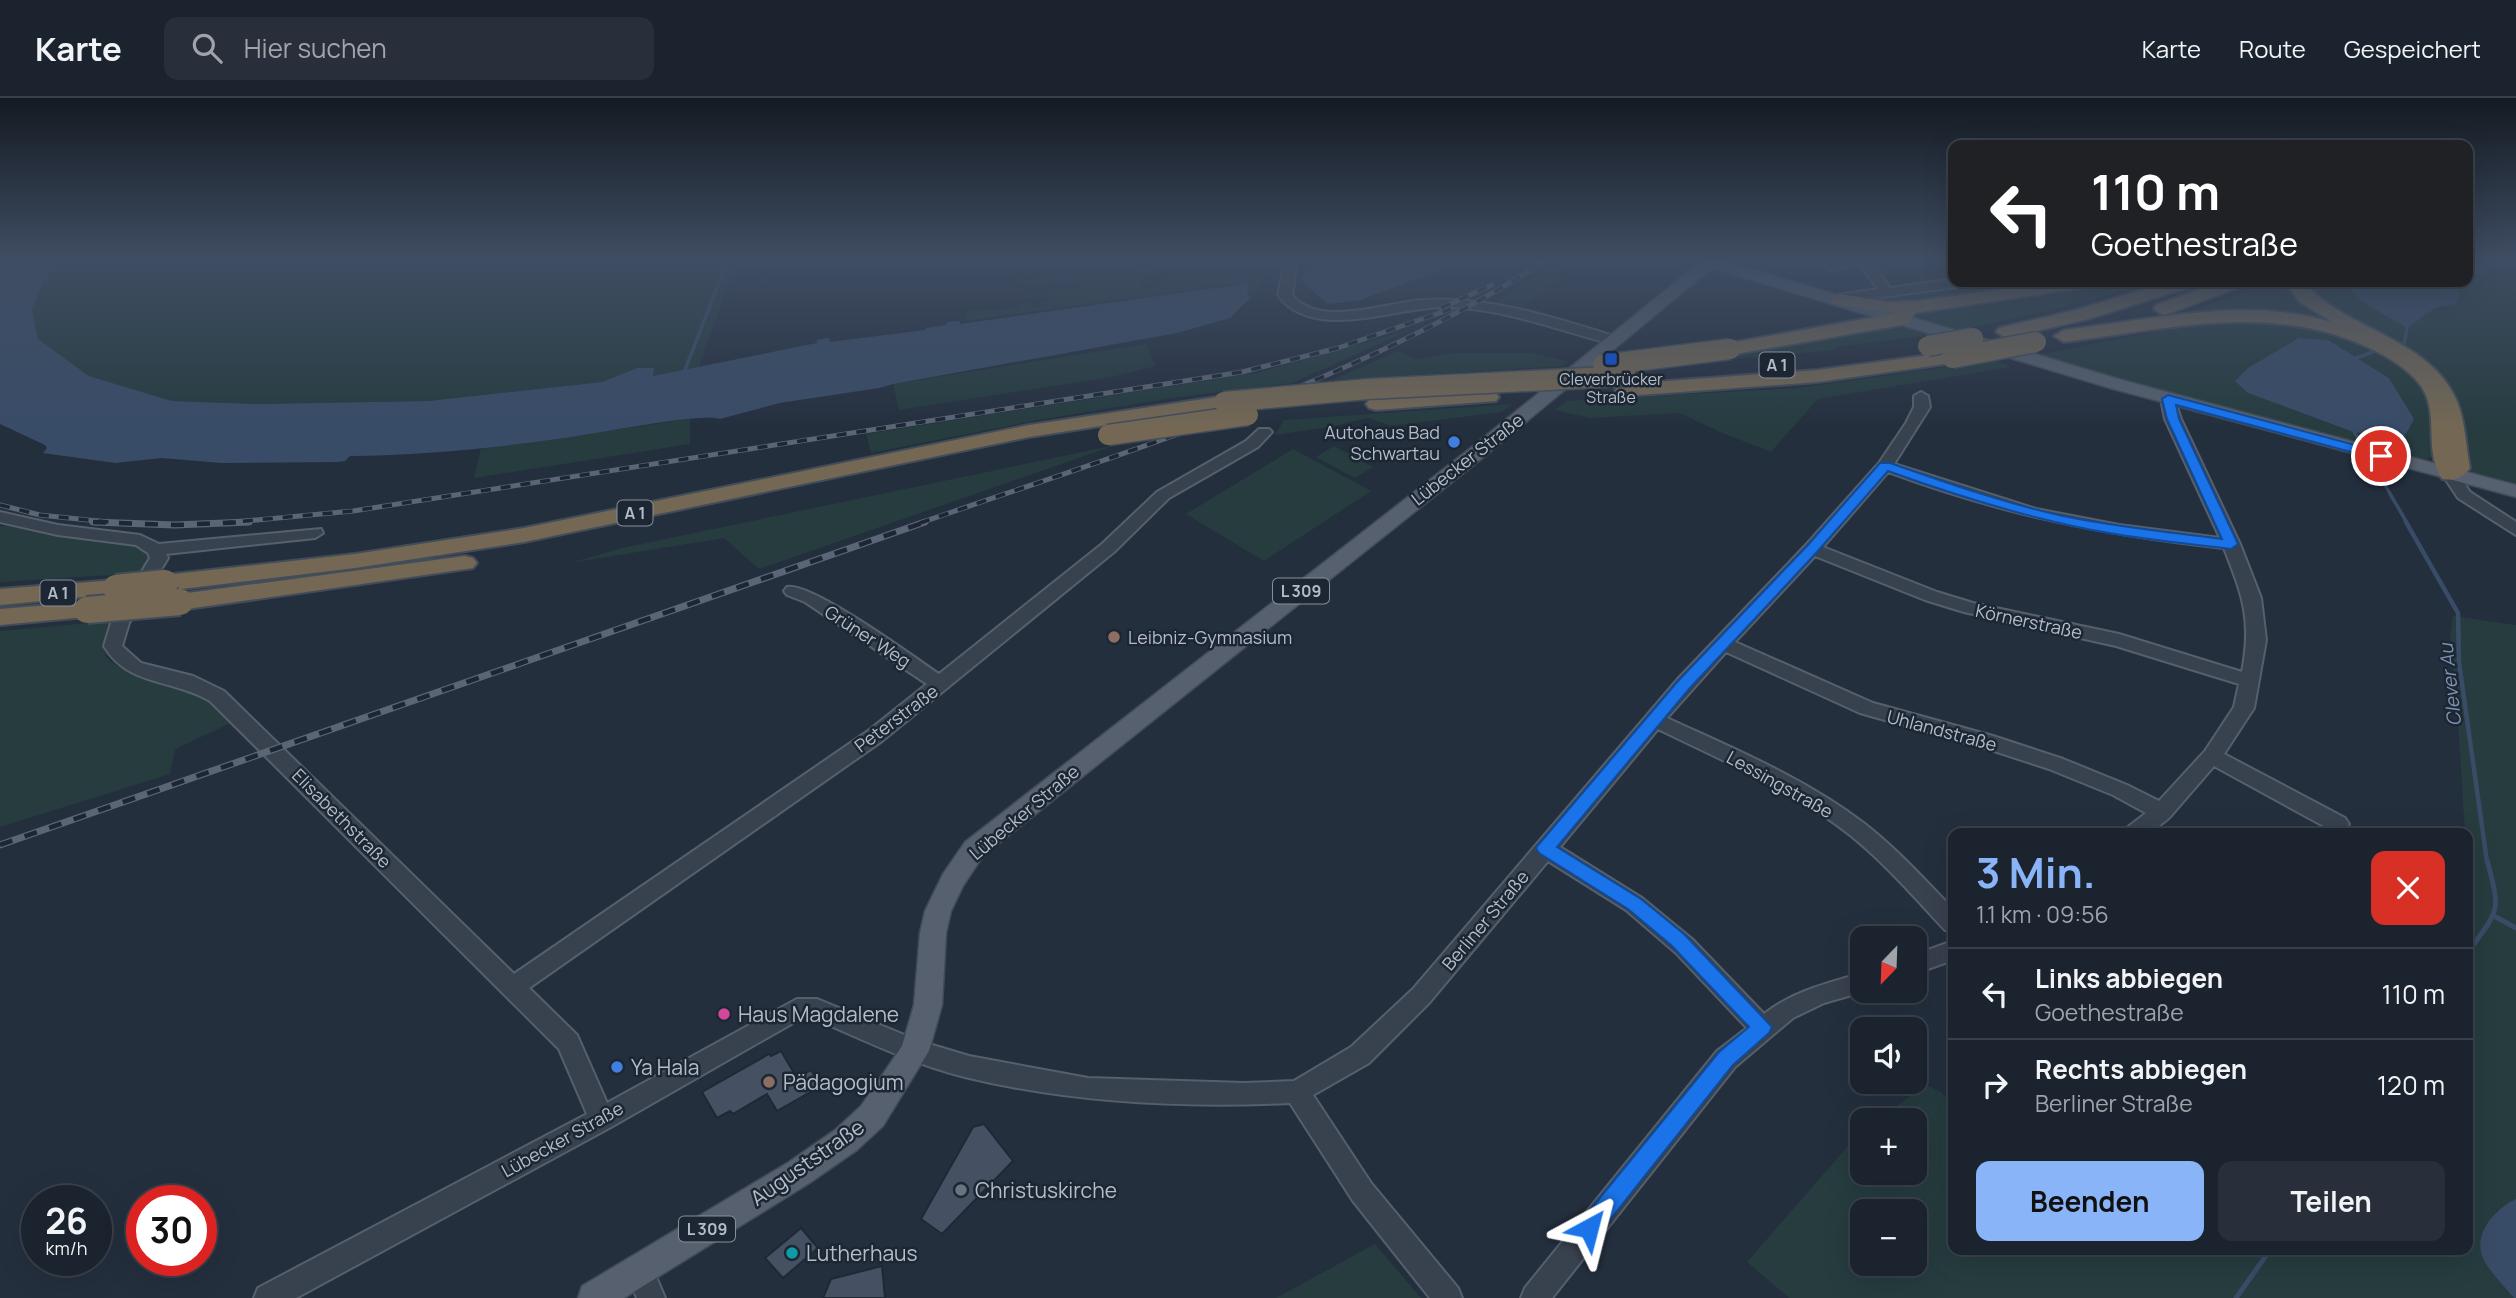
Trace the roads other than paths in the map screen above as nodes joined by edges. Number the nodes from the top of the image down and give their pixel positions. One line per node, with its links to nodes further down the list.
1 (1524, 316): 14 (street)
2 (1641, 316): 14 (main road, L 309)
3 (1853, 316): 11 (highway)
4 (1898, 316): 11 (highway)
5 (1919, 316): 20 (main road)
6 (2077, 316): 12 (highway, A 1)
7 (2136, 316): 13 (highway, A 1)
8 (2198, 316): 13 (highway)
9 (2267, 316): 25 (highway)
10 (2335, 316): 25 (highway)
11 (1848, 329): 15 (highway)
12 (2006, 332): 18 (highway, A 1, bridge)
13 (2064, 336): 16 (highway, A 1, bridge)
14 (1612, 340): 52 (main road, Lübecker Straße / L 309)
15 (1730, 349): 17 (highway, bridge)
16 (1952, 358): 18 (highway, A 1)
17 (1492, 382): 18 (highway, A 1, bridge); 22 (highway, A 1, bridge)
18 (1625, 383): 22 (highway, A 1, bridge)
19 (1921, 396): 24 (street, Berliner Straße)
20 (2168, 399): 21 (main road); 30 (street)
21 (2265, 426): 25 (main road)
22 (1104, 427): 34 (highway, A 1)
23 (1264, 432): 39 (street, Peterstraße)
24 (1885, 466): 30 (street); 31 (street, Berliner Straße)
25 (2450, 474): 26 (main road); 28 (street)
26 (2516, 491)
27 (0, 517): 32 (street)
28 (2516, 530)
29 (315, 533): 32 (street)
30 (2231, 544): 38 (street)
31 (1812, 549): 37 (street, Berliner Straße); 38 (street, Körnerstraße)
32 (156, 550): 50 (street, Elisabethstraße)
33 (793, 591): 39 (street, Grüner Weg)
34 (172, 593): 35 (highway, A 1, bridge); 36 (highway, A 1, bridge)
35 (0, 597)
36 (0, 617)
37 (1724, 644): 40 (street, Berliner Straße); 42 (street, Uhlandstraße)
38 (2250, 681): 41 (street)
39 (940, 684): 50 (street, Peterstraße)
40 (1655, 720): 45 (street, Berliner Straße); 46 (street, Lessingstraße)
41 (2212, 756): 42 (street); 43 (street)
42 (2162, 812): 44 (street)
43 (2338, 824)
44 (2141, 828)
45 (1545, 848): 51 (street); 53 (street, Berliner Straße)
46 (1948, 919)
47 (1948, 952): 48 (street)
48 (1927, 960)
49 (1850, 986): 51 (street)
50 (513, 987): 54 (street, Elisabethstraße)
51 (1762, 1027): 59 (street)
52 (915, 1051): 53 (street, Berliner Straße); 54 (street, Lübecker Straße); 55 (main road, Auguststraße / L 309)
53 (1297, 1091): 58 (street)
54 (602, 1119): 56 (street, Lübecker Straße)
55 (645, 1284): 57 (main road, Auguststraße / L 309)
56 (268, 1298)
57 (594, 1298)
58 (1448, 1298)
59 (1535, 1298)

